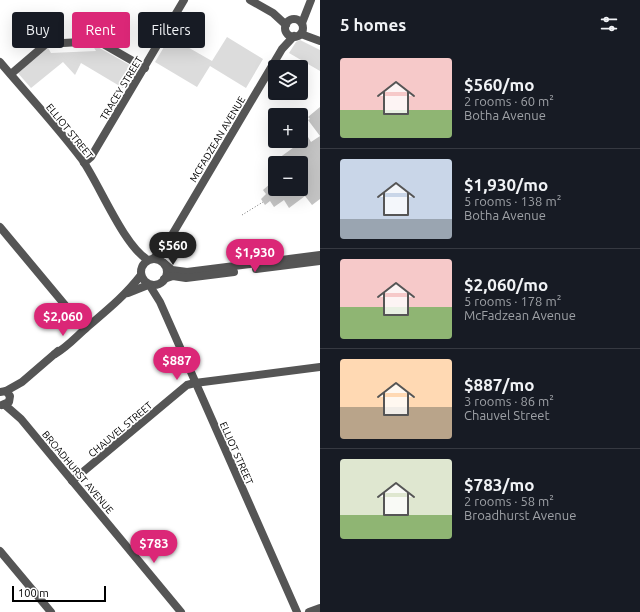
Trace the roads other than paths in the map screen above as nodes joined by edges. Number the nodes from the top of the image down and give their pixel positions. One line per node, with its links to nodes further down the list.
1 (184, 0): 7 (street, TRACEY STREET)
2 (250, 0): 4 (street)
3 (310, 2): 4 (street, MCFADZEAN AVENUE)
4 (295, 27): 5 (street); 12 (street, MCFADZEAN AVENUE)
5 (319, 41)
6 (0, 62): 8 (street, ELLIOT STREET)
7 (145, 68): 8 (street); 9 (street, TRACEY STREET)
8 (11, 74): 9 (street, ELLIOT STREET)
9 (84, 163): 11 (street, ELLIOT STREET)
10 (0, 227): 23 (street)
11 (129, 240): 14 (street, ELLIOT STREET); 18 (street, ELLIOT STREET)
12 (169, 240): 14 (street, MCFADZEAN AVENUE); 16 (street, MCFADZEAN AVENUE)
13 (320, 255): 17 (street)
14 (151, 259): 16 (street); 18 (street)
15 (320, 260): 17 (street)
16 (164, 263): 17 (street); 19 (street)
17 (229, 269): 19 (street)
18 (142, 271): 20 (street); 21 (street)
19 (162, 282): 20 (street); 22 (street, ELLIOT STREET)
20 (149, 285): 21 (street); 22 (street, ELLIOT STREET)
21 (126, 294): 23 (street)
22 (160, 302): 25 (street, ELLIOT STREET)
23 (83, 330): 26 (street)
24 (320, 367): 25 (street, CHAUVEL STREET)
25 (195, 383): 27 (street, CHAUVEL STREET); 32 (street, ELLIOT STREET)
26 (3, 398): 27 (street, BROADHURST AVENUE)
27 (72, 481): 31 (street, BROADHURST AVENUE)
28 (0, 551): 30 (street)
29 (320, 608): 33 (street)
30 (50, 612)
31 (182, 612)
32 (296, 612)
33 (309, 612)

